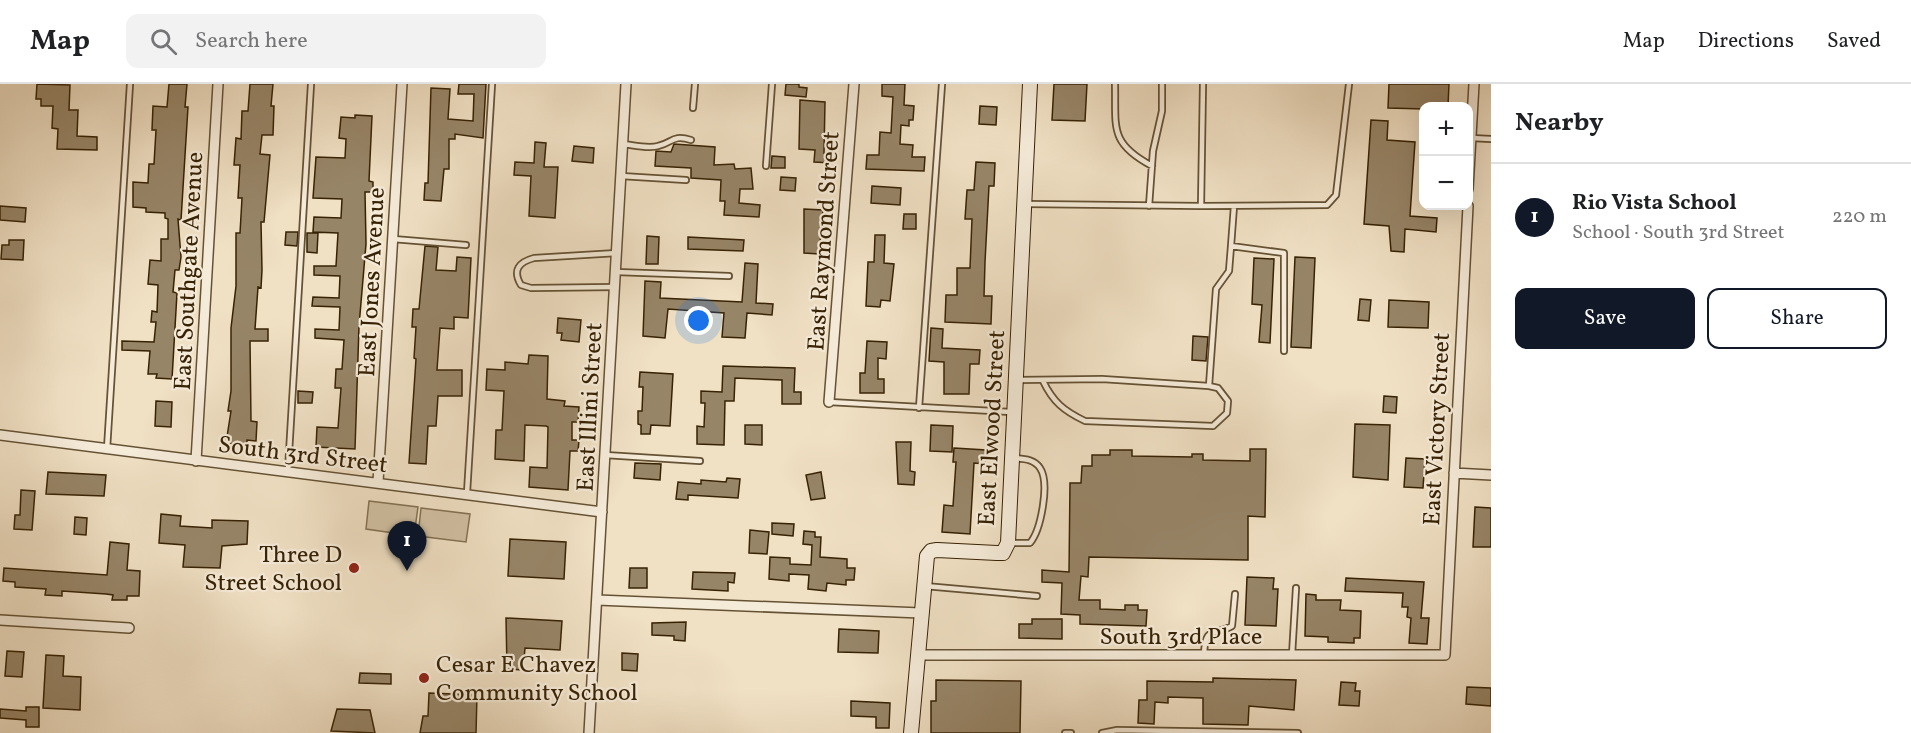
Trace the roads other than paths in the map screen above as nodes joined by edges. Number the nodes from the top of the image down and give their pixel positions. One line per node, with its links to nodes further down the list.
1 (130, 84): 47 (lane)
2 (218, 84): 50 (street, East Southgate Avenue)
3 (310, 84): 52 (lane)
4 (402, 84): 32 (street, East Jones Avenue)
5 (492, 84): 56 (lane)
6 (626, 84): 22 (street, East Illini Street)
7 (695, 84): 18 (lane)
8 (772, 84): 23 (lane)
9 (854, 84): 43 (street, East Raymond Street)
10 (942, 84): 44 (lane)
11 (1030, 84): 27 (street, East Elwood Street)
12 (1115, 84): 24 (lane)
13 (1162, 84): 24 (lane)
14 (1203, 84): 29 (lane)
15 (1349, 84): 30 (lane)
16 (1474, 84): 17 (street)
17 (1473, 102)
18 (693, 108)
19 (1473, 138): 20 (lane)
20 (1491, 139)
21 (691, 140): 22 (lane)
22 (623, 144): 25 (street, East Illini Street)
23 (766, 166)
24 (1152, 166): 28 (lane)
25 (621, 176): 26 (lane); 35 (street, East Illini Street)
26 (686, 180)
27 (1024, 204): 28 (lane); 40 (street, East Elwood Street)
28 (1149, 206): 29 (lane)
29 (1201, 206): 30 (lane)
30 (1234, 206): 34 (lane)
31 (1468, 210): 53 (street, East Victory Street)
32 (393, 240): 33 (lane); 55 (street, East Jones Avenue)
33 (466, 245)
34 (1231, 246): 39 (lane); 42 (lane)
35 (617, 253): 36 (street, East Illini Street); 38 (lane)
36 (615, 272): 37 (lane); 38 (street, East Illini Street)
37 (729, 276)
38 (615, 287): 48 (street, East Illini Street)
39 (1284, 351)
40 (1015, 380): 41 (lane); 45 (street, East Elwood Street)
41 (1042, 381): 42 (lane); 42 (lane)
42 (1209, 386)
43 (830, 402): 44 (lane)
44 (919, 408): 45 (lane)
45 (1014, 412): 49 (street, East Elwood Street)
46 (0, 435): 47 (street, South 3rd Street)
47 (106, 449): 50 (street, South 3rd Street)
48 (605, 455): 51 (lane); 57 (street, East Illini Street)
49 (1012, 458): 58 (street, East Elwood Street); 58 (lane)
50 (196, 461): 52 (street, South 3rd Street)
51 (700, 461)
52 (288, 470): 55 (street, South 3rd Street)
53 (1454, 473): 54 (street); 70 (street, East Victory Street)
54 (1491, 475)
55 (378, 482): 56 (street, South 3rd Street)
56 (467, 493): 57 (street, South 3rd Street)
57 (602, 512): 63 (street, East Illini Street)
58 (1008, 543): 59 (street, East Elwood Street)
59 (923, 585): 62 (lane); 64 (street, East Elwood Street)
60 (1296, 588): 69 (lane)
61 (1235, 594): 68 (lane)
62 (1037, 596)
63 (597, 600): 64 (street); 71 (street, East Illini Street)
64 (921, 613): 67 (street, East Elwood Street)
65 (0, 620): 66 (street)
66 (129, 628)
67 (918, 655): 68 (street, South 3rd Place); 72 (street, East Elwood Street)
68 (1204, 655): 69 (street, South 3rd Place)
69 (1292, 655): 70 (street, South 3rd Place)
70 (1445, 655)
71 (589, 733)
72 (911, 733)
73 (1065, 733): 74 (lane)
74 (1071, 733)
75 (1102, 733): 76 (lane)
76 (1298, 733)

